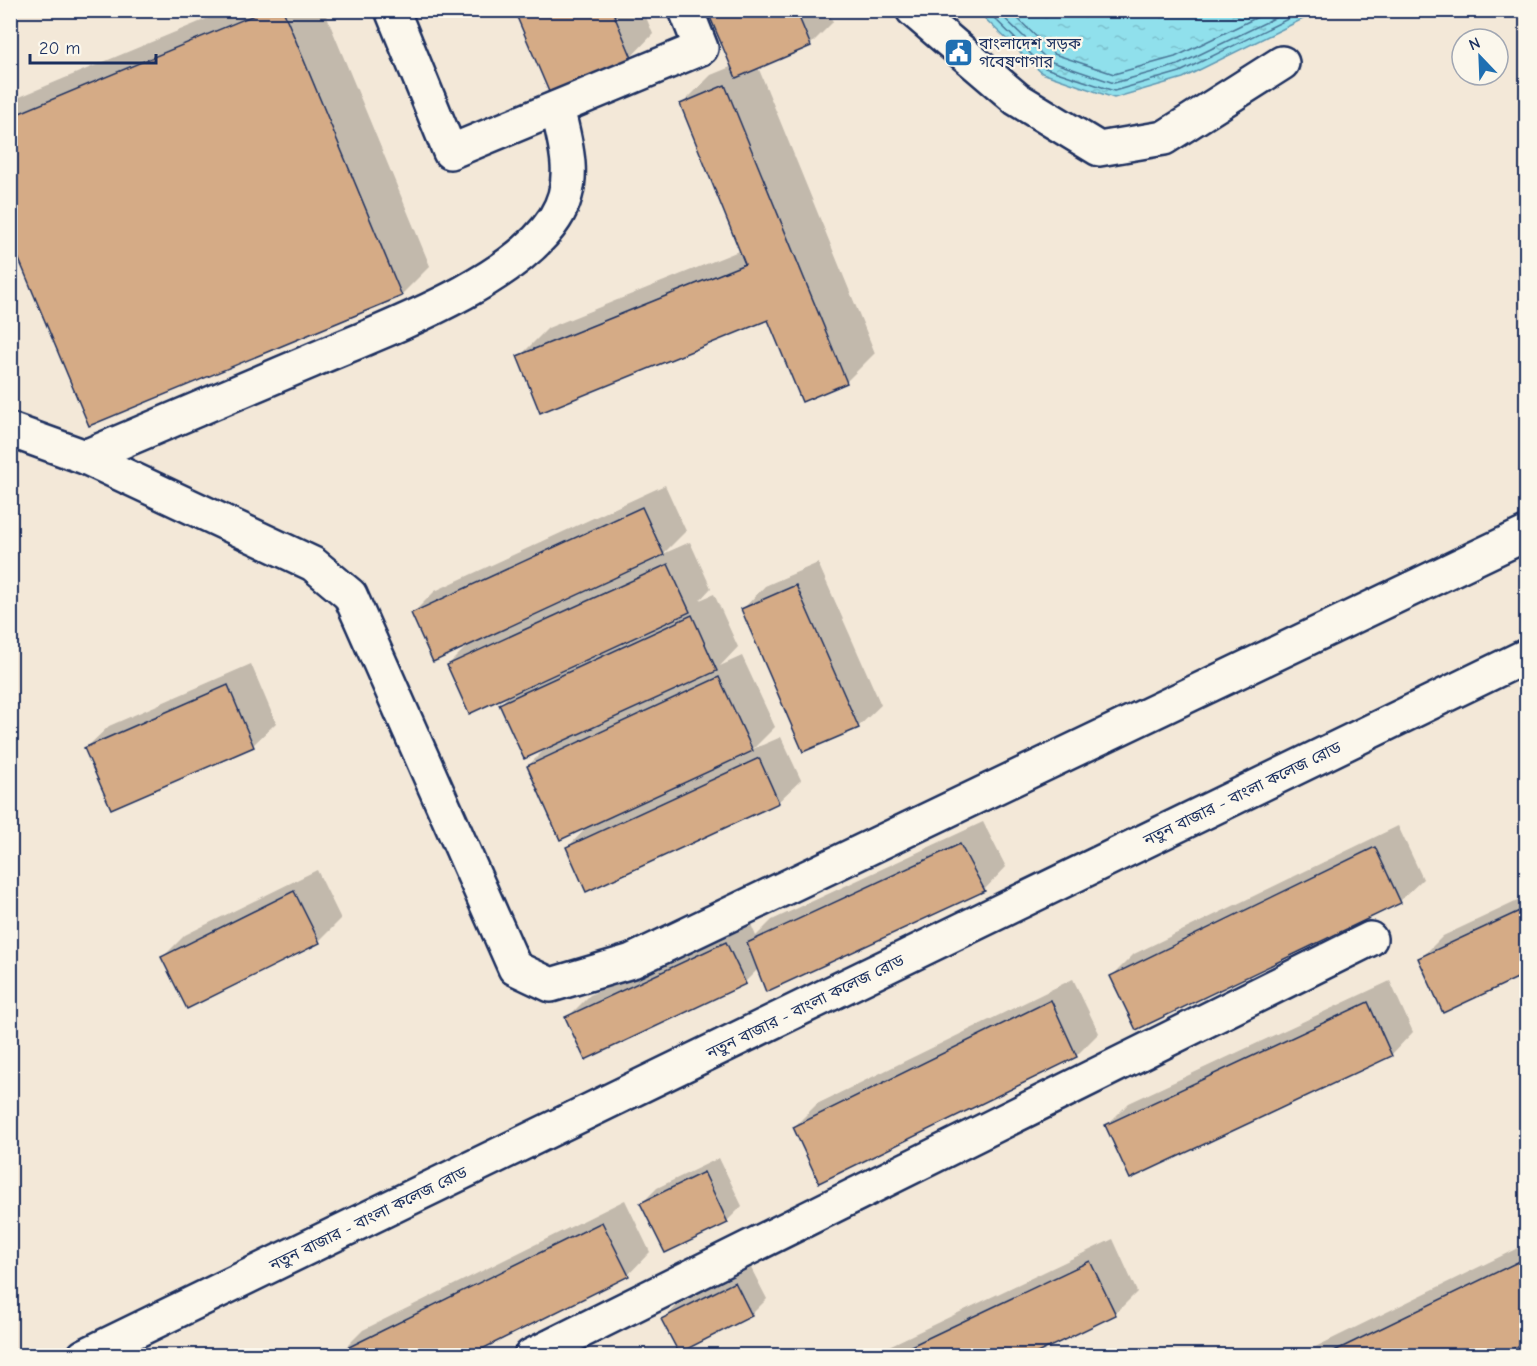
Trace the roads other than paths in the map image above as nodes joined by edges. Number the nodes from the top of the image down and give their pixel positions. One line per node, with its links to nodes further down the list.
1 (392, 10): 5 (street)
2 (686, 10): 5 (street)
3 (913, 10): 4 (street)
4 (1282, 63)
5 (557, 108): 7 (street)
6 (10, 430): 7 (street)
7 (85, 457): 8 (street)
8 (1527, 534)
9 (1527, 656): 11 (street, নতুন বাজার - বাংলা কলেজ রোড)
10 (1370, 939): 12 (street)
11 (84, 1356)
12 (531, 1356)

